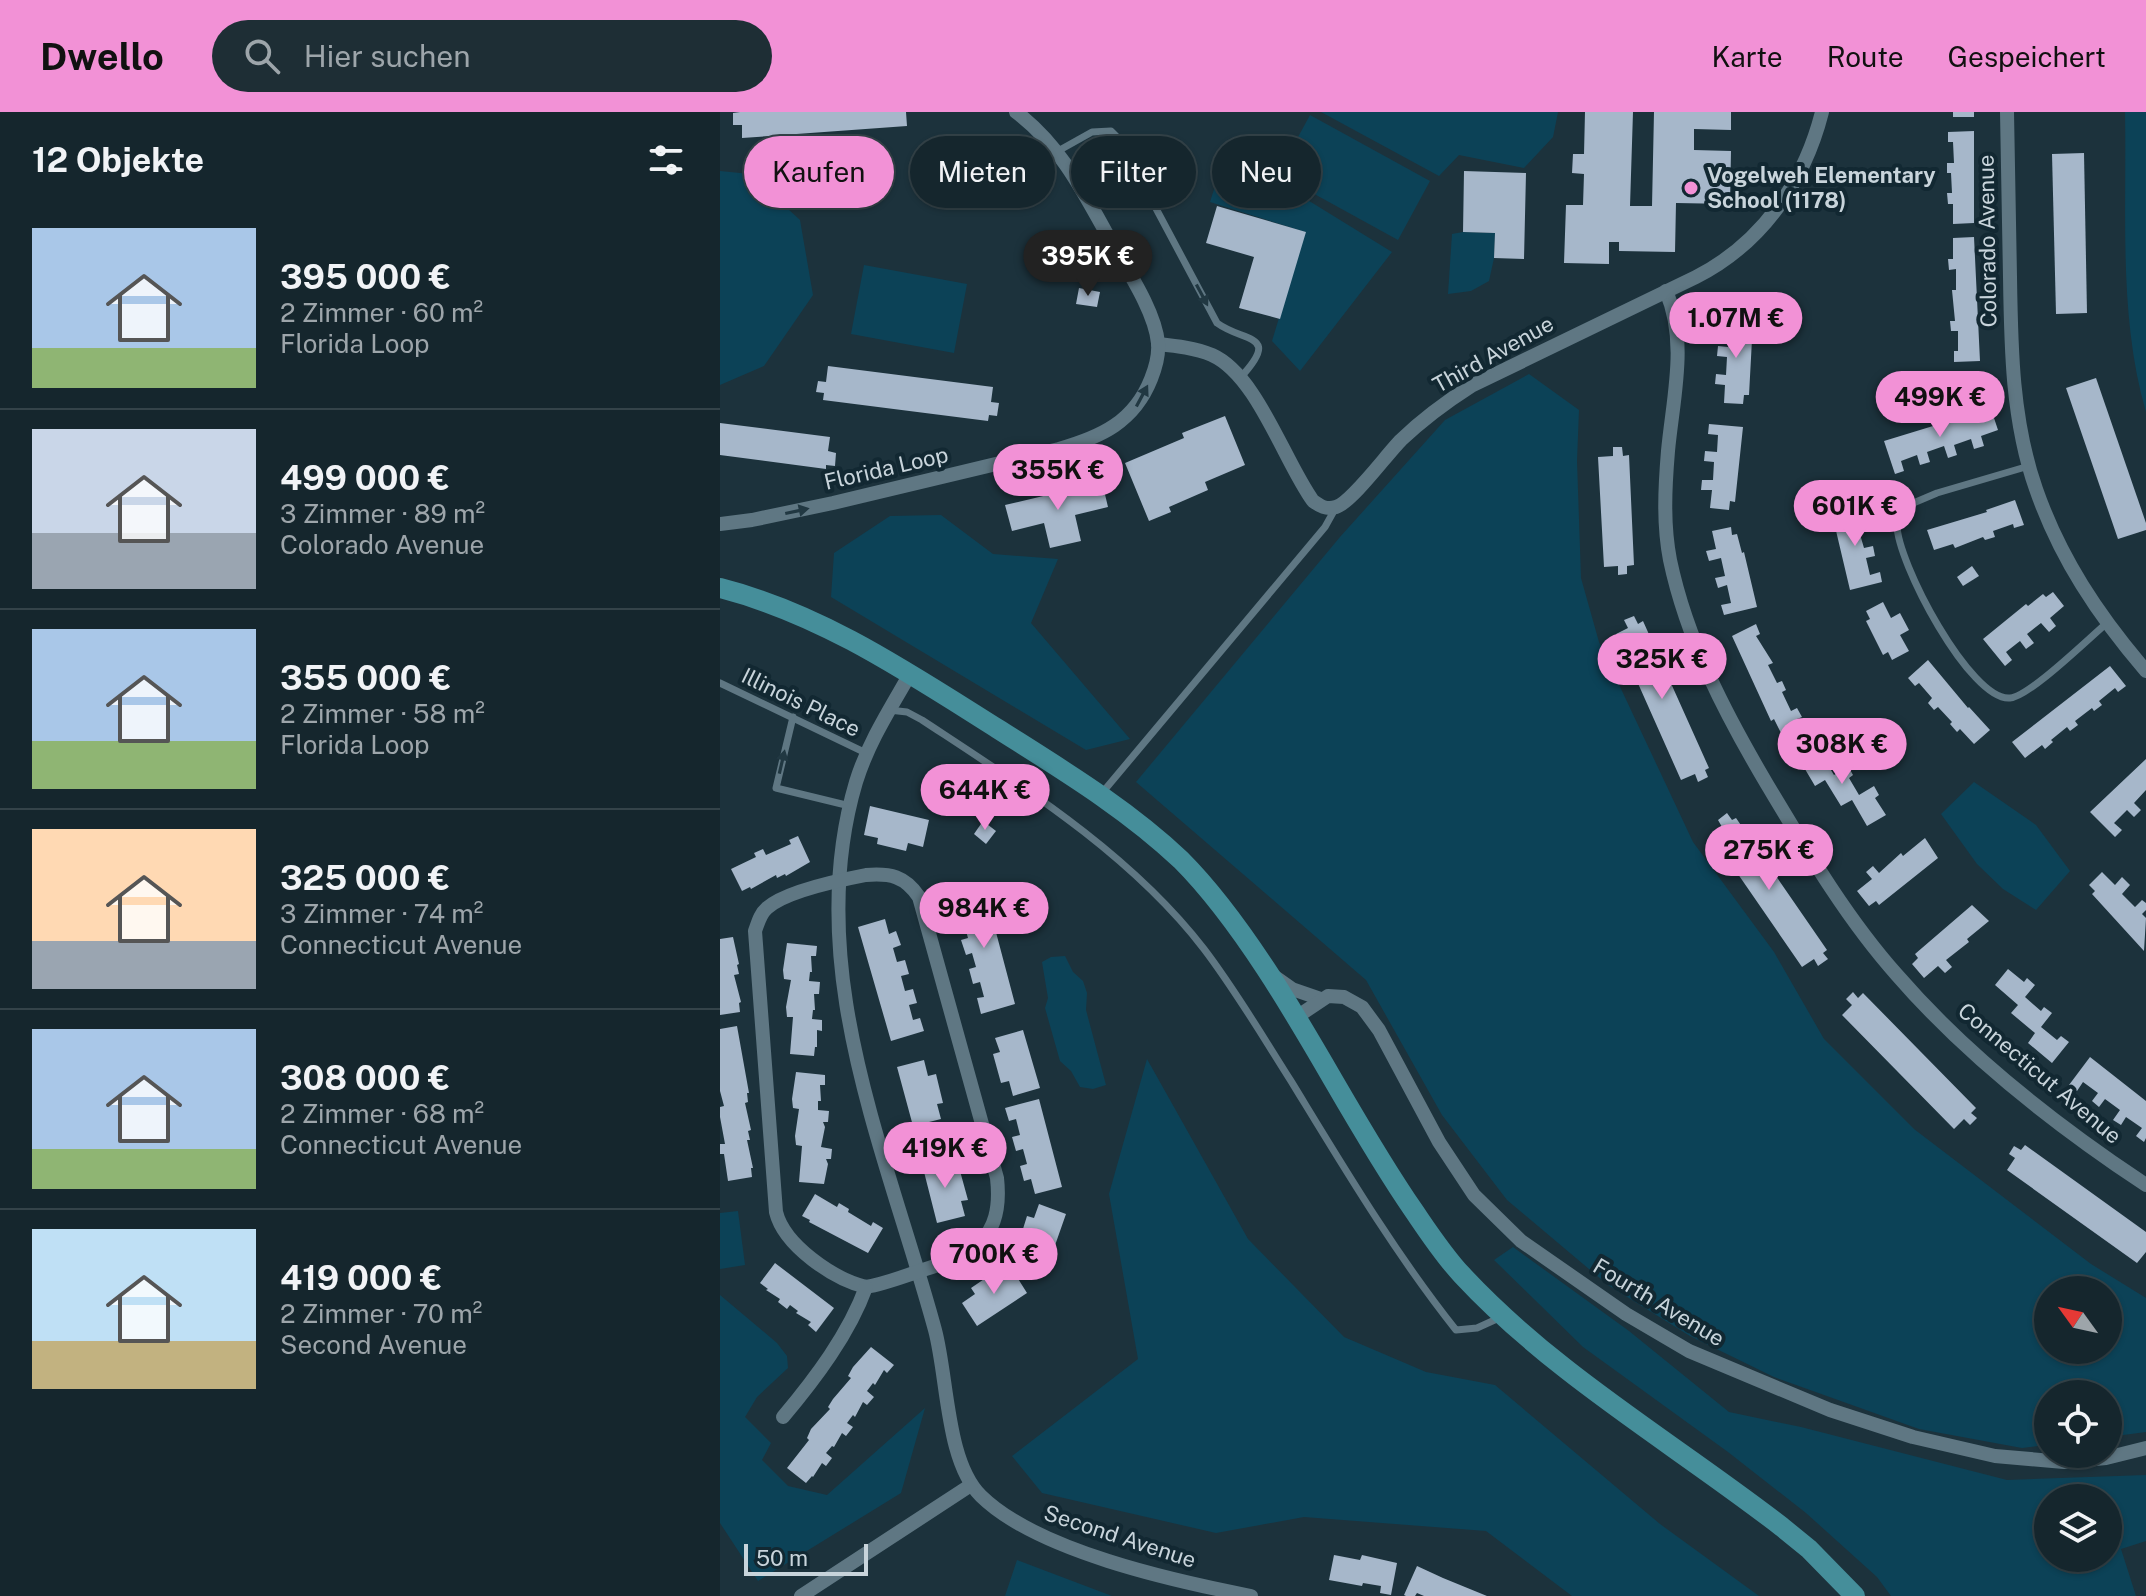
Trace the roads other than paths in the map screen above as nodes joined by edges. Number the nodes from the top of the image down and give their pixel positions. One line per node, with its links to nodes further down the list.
1 (1016, 112): 4 (street)
2 (1822, 112): 5 (street, Third Avenue)
3 (2007, 112): 8 (street, Colorado Avenue)
4 (1058, 151): 6 (street); 7 (lane, one-way to 7)
5 (1666, 291): 9 (street, Third Avenue); 25 (street, Connecticut Avenue)
6 (1158, 344): 7 (street); 10 (street, Florida Loop, one-way to 6)
7 (1240, 378): 9 (street)
8 (2029, 466): 12 (street, Colorado Avenue); 12 (lane)
9 (1336, 507): 19 (lane)
10 (720, 524)
11 (720, 588): 14 (main road)
12 (2107, 623): 13 (street, Colorado Avenue)
13 (2146, 671)
14 (910, 674): 16 (street, Second Avenue); 19 (main road)
15 (720, 683): 17 (lane, Illinois Place)
16 (889, 710): 18 (street, Second Avenue); 28 (lane)
17 (793, 717): 18 (lane, Illinois Place); 20 (lane, one-way to 17)
18 (866, 753): 20 (street, Second Avenue)
19 (1100, 795): 22 (main road)
20 (850, 806): 21 (street, Second Avenue)
21 (840, 880): 26 (street, Second Avenue); 26 (street); 27 (street)
22 (1268, 972): 23 (street, Fourth Avenue); 24 (main road)
23 (1321, 999): 24 (street); 34 (street, Fourth Avenue)
24 (1295, 1018): 28 (main road)
25 (2146, 1185)
26 (919, 1271): 27 (street); 35 (street, Second Avenue)
27 (866, 1287): 29 (street)
28 (1505, 1316): 38 (main road)
29 (783, 1417)
30 (2146, 1448): 31 (street, Fourth Avenue)
31 (2122, 1454)
32 (2146, 1457): 33 (street)
33 (2122, 1458)
34 (2034, 1459)
35 (971, 1485): 36 (street); 37 (street, Second Avenue)
36 (801, 1596)
37 (1251, 1596)
38 (1855, 1596)

